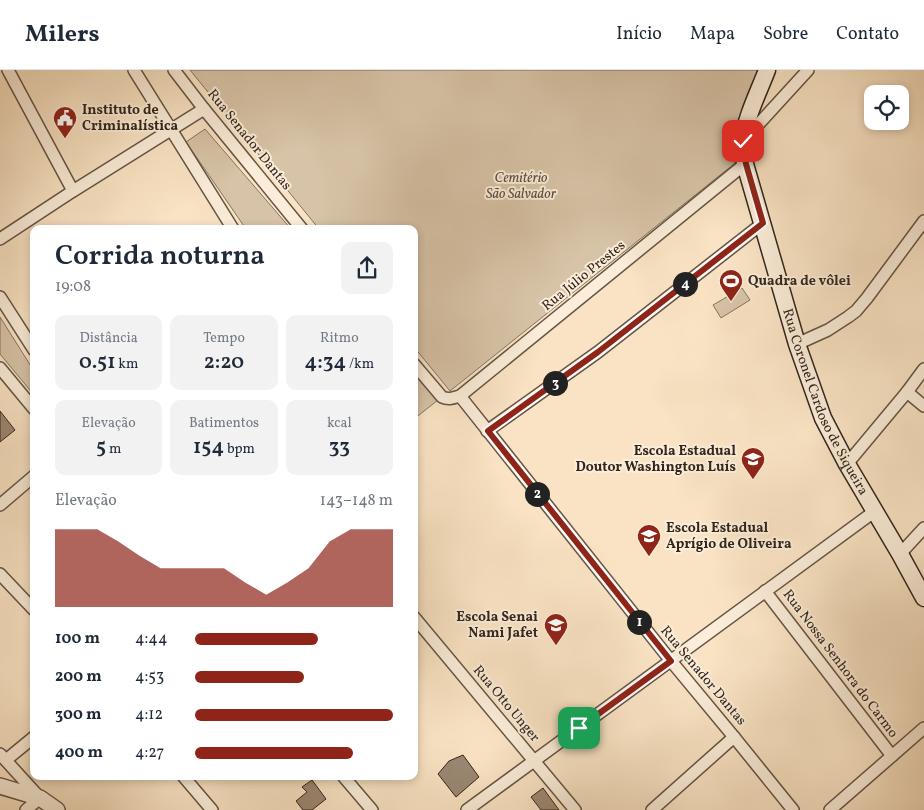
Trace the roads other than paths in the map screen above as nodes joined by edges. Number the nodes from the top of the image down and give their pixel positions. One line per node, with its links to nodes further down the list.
1 (8, 70): 10 (street)
2 (134, 70): 7 (street)
3 (174, 70): 6 (street, Rua Senador Dantas)
4 (767, 70): 8 (main road)
5 (808, 70): 8 (street)
6 (204, 109): 7 (street); 14 (street, Rua Senador Dantas)
7 (172, 130): 10 (street); 13 (street)
8 (743, 141): 9 (main road, Rua Coronel Cardoso de Siqueira)
9 (746, 164): 12 (main road, Rua Coronel Cardoso de Siqueira); 23 (street, Rua Júlio Prestes)
10 (73, 190): 15 (street)
11 (924, 221): 18 (street)
12 (763, 223): 18 (main road, Rua Coronel Cardoso de Siqueira); 26 (street)
13 (231, 225)
14 (299, 225)
15 (0, 239)
16 (0, 297): 17 (street)
17 (30, 344)
18 (797, 344): 27 (main road, Rua Coronel Cardoso de Siqueira)
19 (0, 368): 24 (street)
20 (418, 369): 23 (street)
21 (924, 370): 22 (street)
22 (907, 392): 25 (street); 27 (street)
23 (460, 396): 26 (street, Rua Senador Dantas)
24 (30, 404)
25 (924, 406)
26 (488, 431): 38 (street, Rua Senador Dantas)
27 (847, 464): 30 (main road, Rua Coronel Cardoso de Siqueira)
28 (30, 479): 29 (street)
29 (0, 505)
30 (875, 511): 32 (main road, Rua Coronel Cardoso de Siqueira); 34 (street)
31 (924, 528): 32 (street)
32 (900, 554): 35 (main road, Rua Coronel Cardoso de Siqueira)
33 (0, 574): 36 (street)
34 (765, 591): 38 (street); 42 (street, Rua Nossa Senhora do Carmo)
35 (924, 598)
36 (30, 606)
37 (418, 622): 44 (street, Rua Otto Unger)
38 (671, 661): 40 (street, Rua Senador Dantas); 44 (street)
39 (924, 728): 42 (street)
40 (734, 737): 55 (street); 56 (street, Rua Senador Dantas)
41 (30, 740): 43 (street)
42 (892, 756): 57 (street)
43 (3, 757): 48 (street)
44 (534, 761): 53 (street); 54 (street, Rua Otto Unger)
45 (186, 780): 51 (street)
46 (346, 780): 52 (street)
47 (0, 786): 48 (street)
48 (40, 798): 49 (street); 50 (street)
49 (26, 810)
50 (57, 810)
51 (212, 810)
52 (372, 810)
53 (467, 810)
54 (575, 810)
55 (652, 810)
56 (793, 810)
57 (830, 810)

